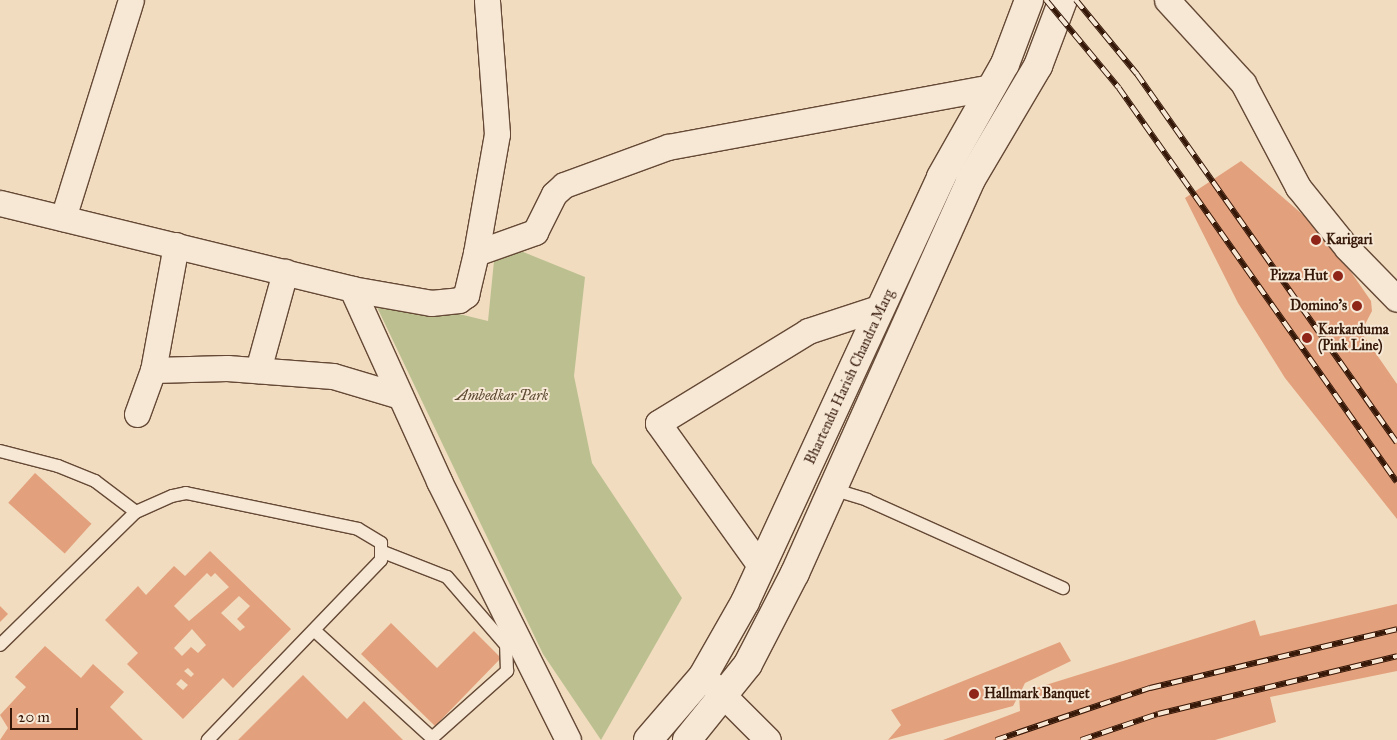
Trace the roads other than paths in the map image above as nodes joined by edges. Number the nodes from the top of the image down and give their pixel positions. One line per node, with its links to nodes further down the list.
1 (130, 0): 9 (street)
2 (487, 0): 11 (street)
3 (1029, 0): 6 (main road); 7 (main road, Bhartendu Harish Chandra Marg)
4 (1063, 0): 6 (main road, Bhartendu Harish Chandra Marg)
5 (1167, 0): 14 (street)
6 (1053, 26): 21 (main road, Bhartendu Harish Chandra Marg)
7 (992, 87): 11 (street); 15 (main road, Bhartendu Harish Chandra Marg)
8 (0, 202): 9 (street)
9 (63, 218): 10 (street)
10 (176, 245): 12 (street); 16 (street)
11 (476, 253): 13 (street)
12 (285, 272): 13 (street); 17 (street)
13 (352, 289): 18 (street)
14 (1397, 299)
15 (881, 307): 24 (main road, Bhartendu Harish Chandra Marg); 24 (street)
16 (153, 370): 17 (street); 19 (street)
17 (258, 370): 18 (street)
18 (400, 396): 31 (street)
19 (138, 414)
20 (0, 451): 22 (lane)
21 (832, 490): 25 (lane); 29 (main road, Bhartendu Harish Chandra Marg)
22 (136, 512): 23 (lane); 27 (lane)
23 (383, 552): 26 (lane); 26 (lane)
24 (761, 567): 28 (main road, Bhartendu Harish Chandra Marg)
25 (1063, 588)
26 (315, 631): 30 (lane)
27 (0, 646)
28 (703, 676): 29 (street); 32 (main road, Bhartendu Harish Chandra Marg)
29 (724, 694): 33 (main road, Bhartendu Harish Chandra Marg); 34 (street)
30 (208, 740)
31 (568, 740)
32 (648, 740)
33 (687, 740)
34 (768, 740)

